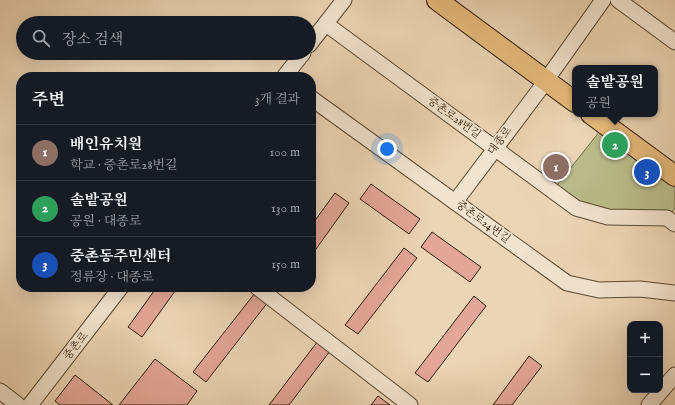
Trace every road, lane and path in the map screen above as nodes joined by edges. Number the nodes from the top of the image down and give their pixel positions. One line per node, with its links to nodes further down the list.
1 (344, 0): 6 (street)
2 (437, 0): 11 (main road)
3 (455, 0): 11 (main road)
4 (602, 0): 11 (street, 대종로)
5 (618, 0): 8 (street)
6 (326, 24): 7 (street); 17 (street, 중촌로28번길)
7 (316, 36)
8 (675, 42)
9 (297, 60): 10 (street)
10 (288, 72)
11 (549, 77): 12 (main road); 13 (main road); 17 (street, 대종로)
12 (572, 88)
13 (572, 99)
14 (316, 102): 20 (street, 중촌로24번길)
15 (595, 117): 19 (main road)
16 (612, 117): 18 (main road)
17 (495, 148): 20 (street, 대종로); 21 (street, 중촌로28번길)
18 (675, 163)
19 (675, 176)
20 (455, 202): 24 (street, 중촌로24번길)
21 (675, 224)
22 (117, 292): 28 (street, 중촌로)
23 (264, 292): 29 (street)
24 (675, 293)
25 (675, 375): 30 (street)
26 (0, 390): 27 (street)
27 (18, 405)
28 (30, 405)
29 (410, 405)
30 (649, 405)

